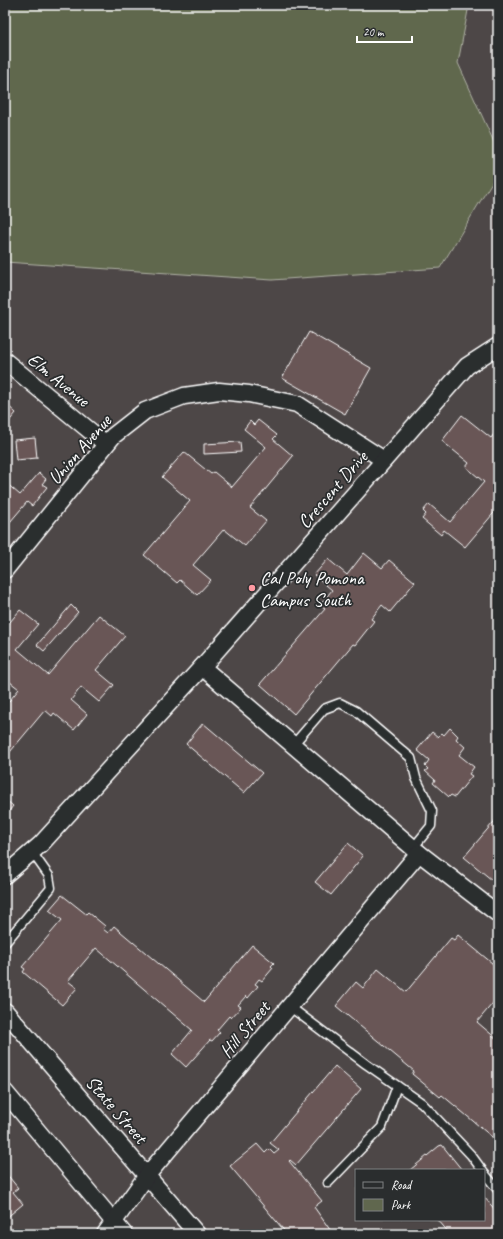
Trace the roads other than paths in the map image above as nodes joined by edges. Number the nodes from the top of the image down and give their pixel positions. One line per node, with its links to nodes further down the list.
1 (498, 346): 4 (street, Crescent Drive)
2 (5, 361): 3 (street, Elm Avenue)
3 (106, 444): 4 (street, Union Avenue); 5 (street, Union Avenue)
4 (384, 460): 6 (street, Crescent Drive)
5 (5, 570)
6 (202, 667): 7 (street); 9 (street, Crescent Drive)
7 (293, 746): 8 (street); 8 (lane)
8 (416, 850): 11 (street); 13 (street, Hill Street)
9 (32, 852): 10 (street, Crescent Drive); 12 (lane)
10 (5, 875)
11 (498, 914)
12 (5, 943)
13 (289, 1006): 15 (lane); 18 (street, Hill Street)
14 (5, 1011): 18 (street, State Street)
15 (398, 1086): 17 (lane); 20 (lane)
16 (5, 1092): 22 (street)
17 (481, 1169)
18 (148, 1174): 22 (street, Hill Street); 24 (street, State Street)
19 (485, 1174): 21 (lane)
20 (328, 1183)
21 (498, 1190)
22 (109, 1228): 23 (street)
23 (124, 1234)
24 (197, 1234)

